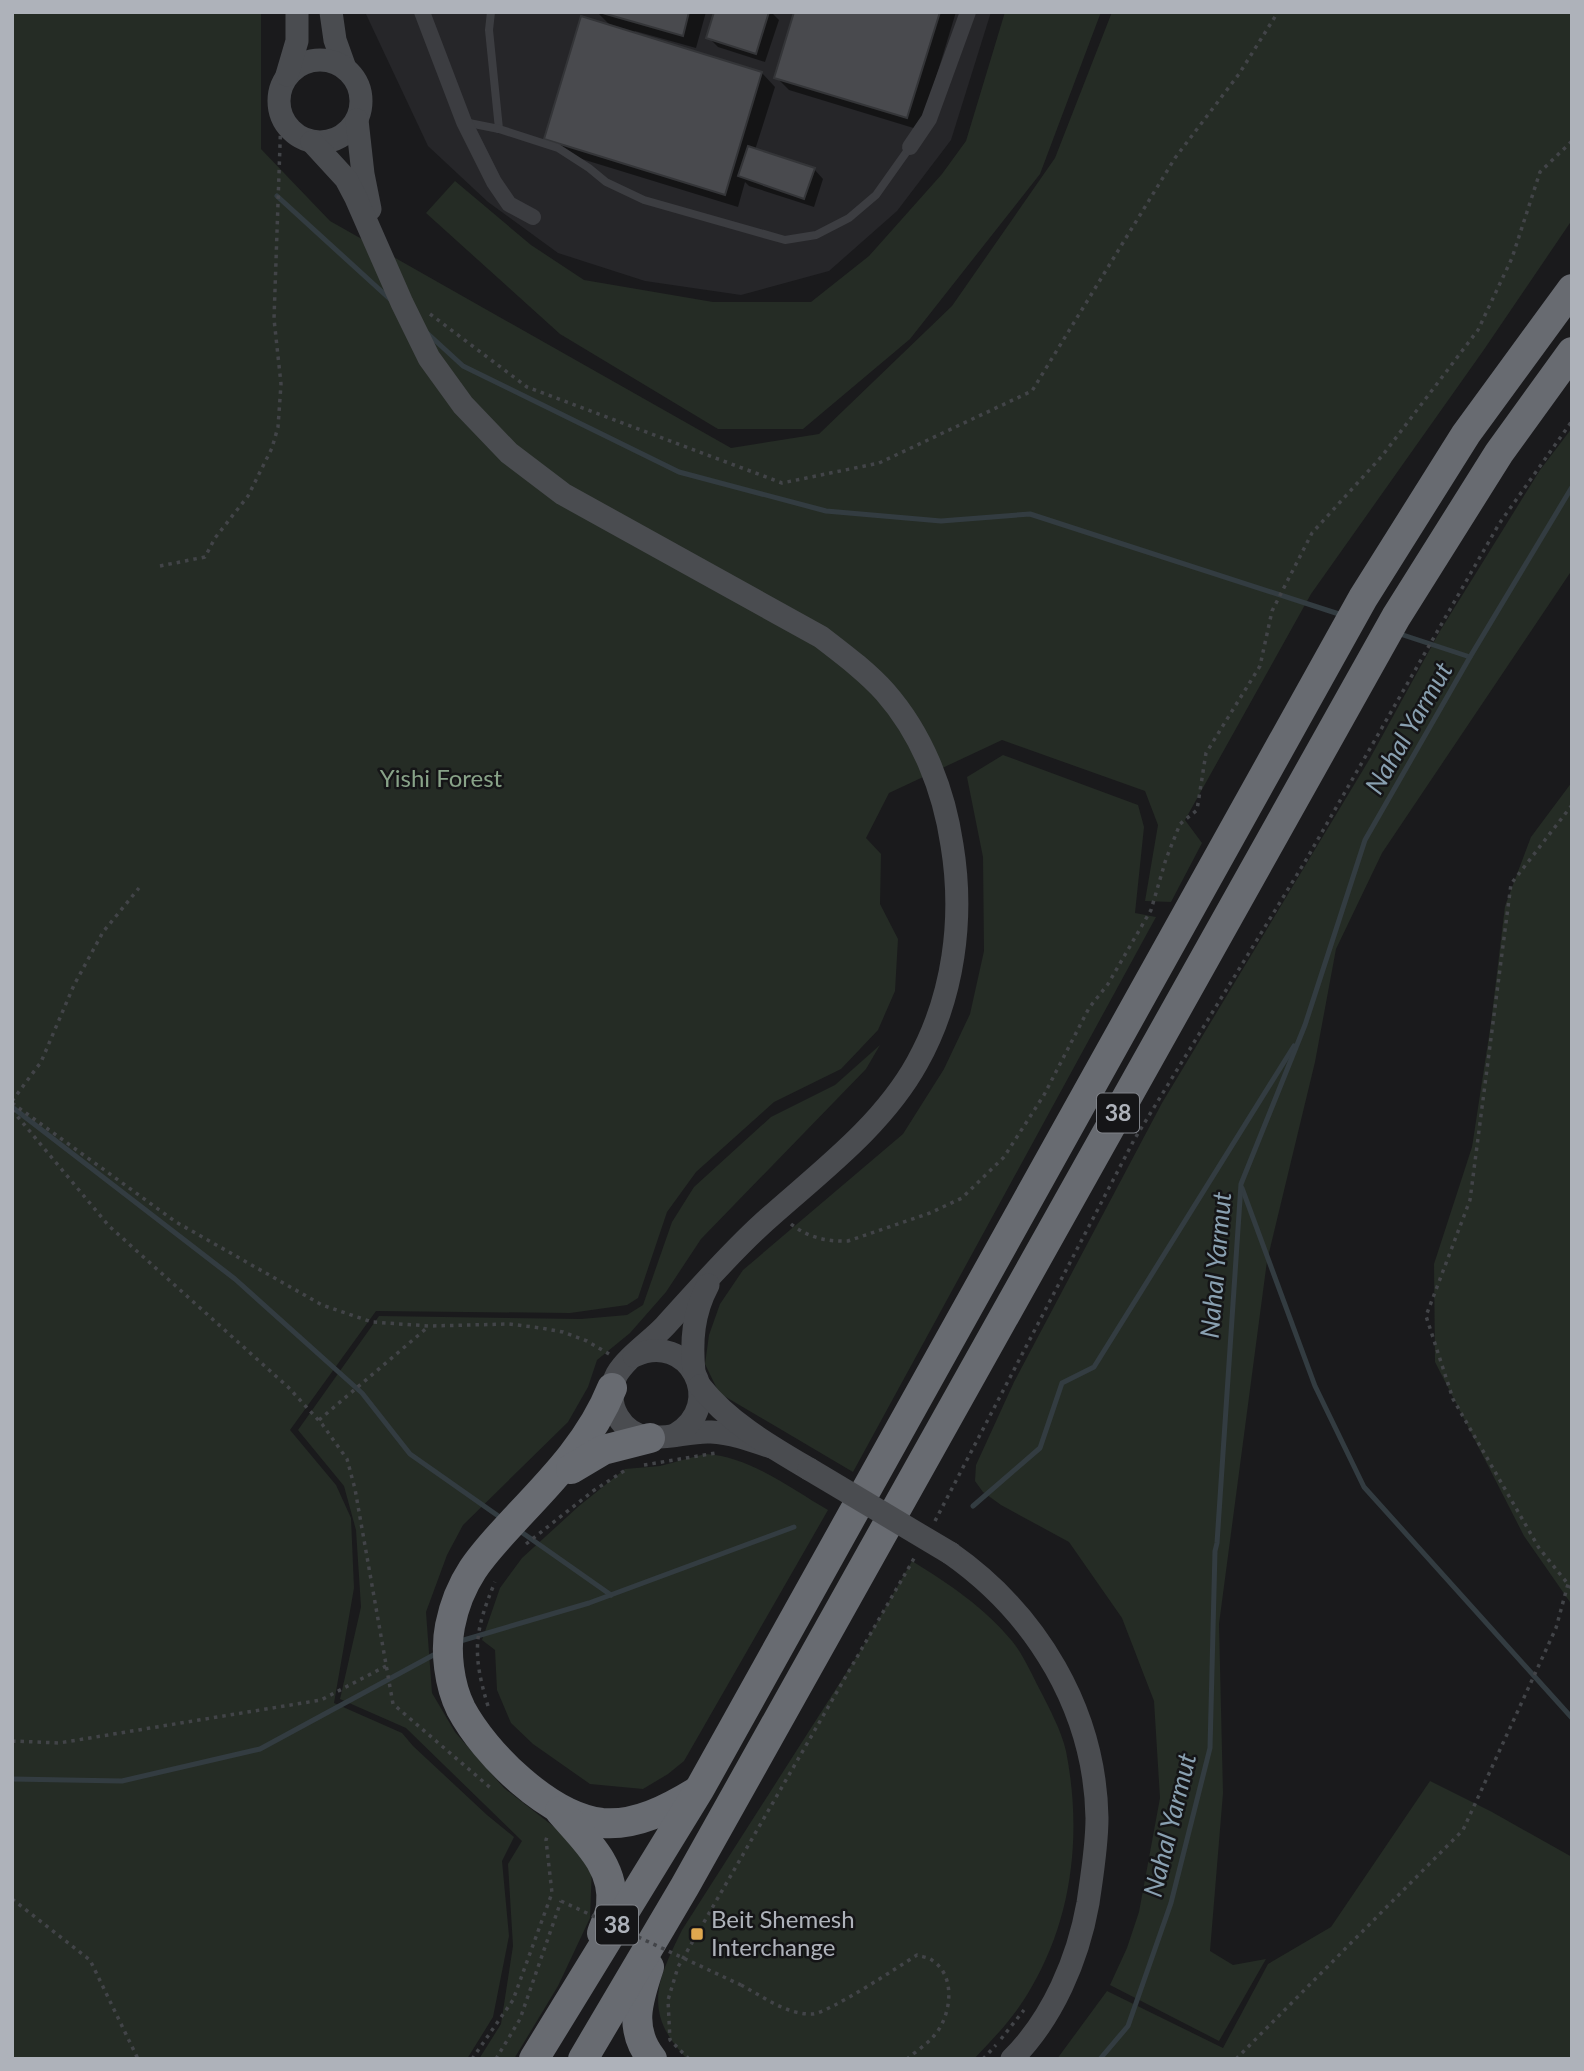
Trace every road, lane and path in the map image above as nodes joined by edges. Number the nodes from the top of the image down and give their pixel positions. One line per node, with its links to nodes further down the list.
1 (297, 12): 8 (street)
2 (331, 12): 7 (street)
3 (422, 12): 11 (street)
4 (491, 12): 12 (lane)
5 (968, 12): 15 (street)
6 (1278, 12): 19 (path)
7 (345, 68): 8 (street); 10 (street)
8 (288, 75): 9 (street)
9 (281, 116): 14 (street); 22 (path)
10 (357, 120): 14 (street); 17 (street)
11 (464, 122): 12 (lane); 16 (street)
12 (499, 129): 15 (lane)
13 (1572, 141): 27 (path)
14 (312, 142): 17 (street)
15 (910, 147)
16 (533, 217)
17 (378, 250): 27 (street)
18 (1572, 289): 47 (highway, 38)
19 (428, 312)
20 (1572, 352): 50 (highway, 38)
21 (1572, 421): 38 (path)
22 (160, 566)
23 (1572, 804): 42 (path)
24 (139, 888): 25 (path)
25 (12, 1102): 29 (path)
26 (12, 1110): 32 (path)
27 (776, 1211): 28 (street)
28 (719, 1268): 30 (street); 31 (street)
29 (429, 1326): 30 (path); 32 (path)
30 (623, 1370): 31 (street); 33 (street); 37 (highway)
31 (697, 1379): 33 (street); 34 (street)
32 (318, 1420): 44 (path)
33 (655, 1446): 34 (street); 35 (path); 37 (highway)
34 (771, 1447): 63 (street, bridge)
35 (719, 1453)
36 (630, 1466): 39 (path)
37 (547, 1485): 49 (highway)
38 (932, 1525)
39 (522, 1548)
40 (919, 1548): 60 (path)
41 (499, 1574): 45 (path)
42 (1568, 1584): 43 (path); 64 (path)
43 (1572, 1589)
44 (386, 1666): 46 (path); 48 (path)
45 (491, 1716)
46 (12, 1741)
47 (699, 1790): 49 (highway); 52 (highway, 38)
48 (496, 1792)
49 (556, 1805): 52 (highway); 55 (path)
50 (685, 1886): 58 (highway, 38); 59 (highway)
51 (12, 1899): 54 (path)
52 (587, 1974): 57 (highway, 38)
53 (1031, 2001): 62 (path)
54 (138, 2059)
55 (472, 2059)
56 (495, 2059): 61 (path, bridge)
57 (534, 2059)
58 (583, 2059)
59 (652, 2059)
60 (689, 2059)
61 (907, 2059)
62 (983, 2059)
63 (1012, 2059)
64 (1236, 2059)

